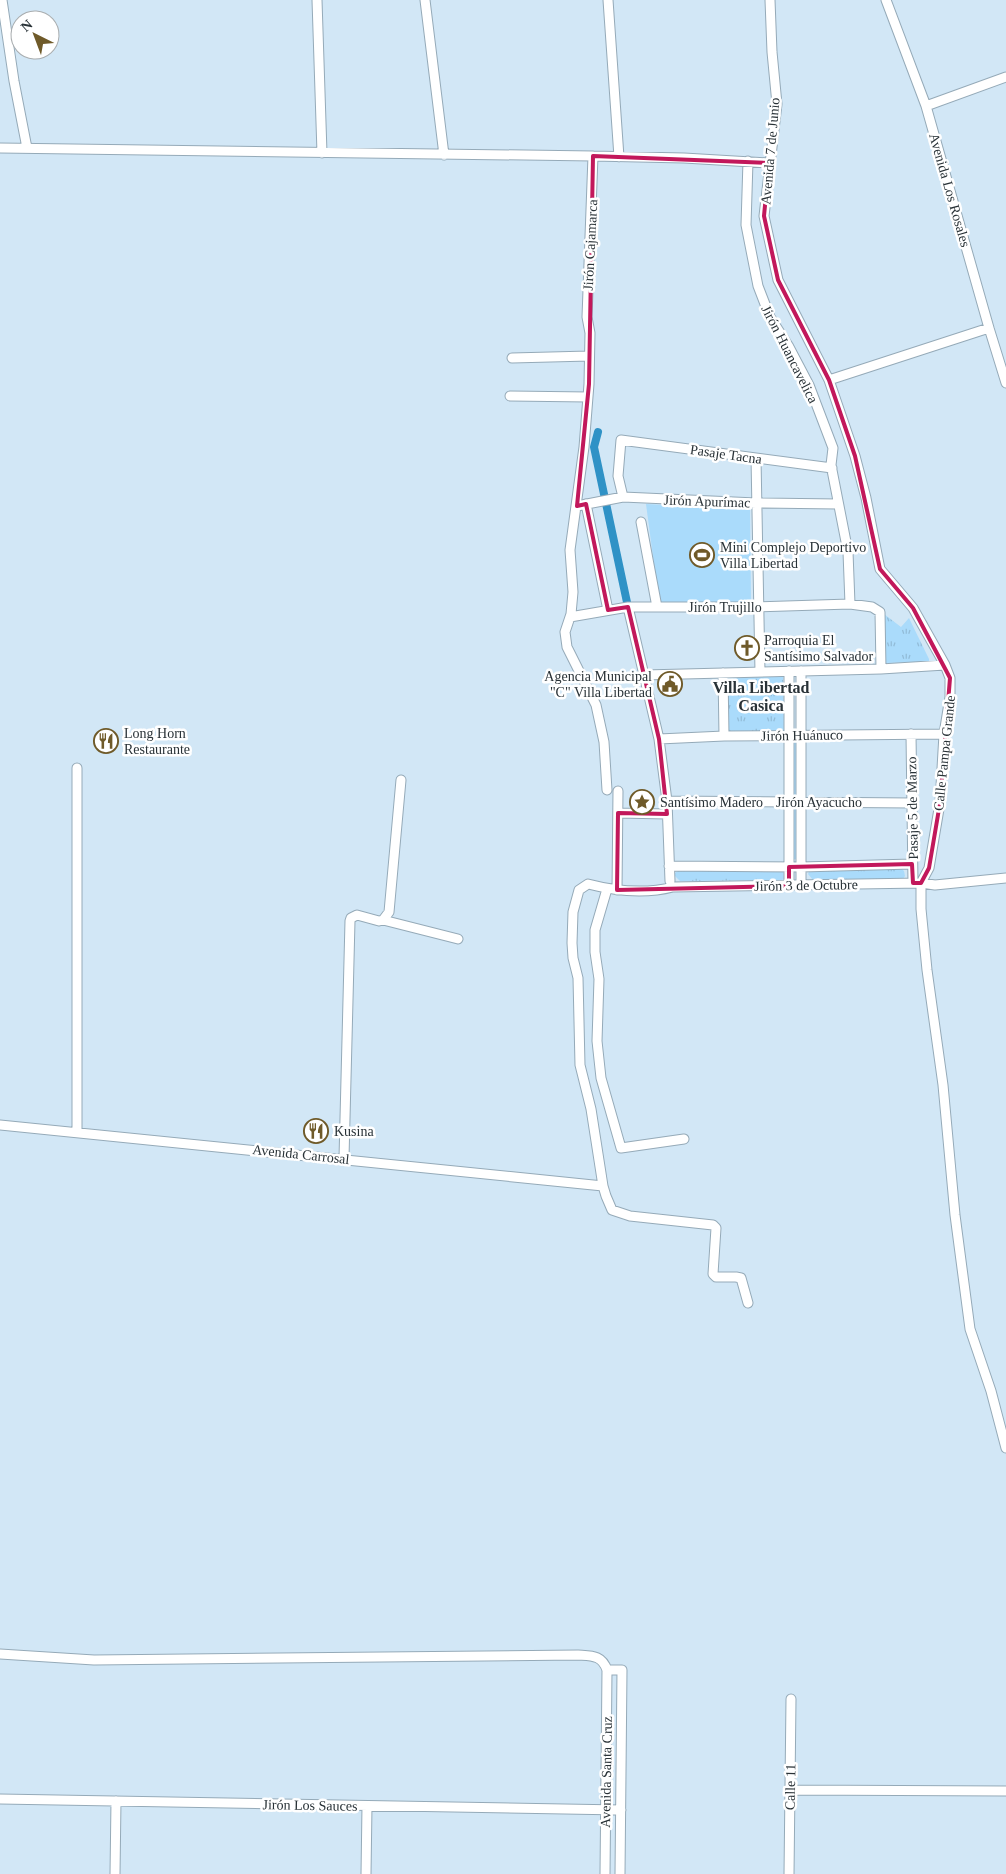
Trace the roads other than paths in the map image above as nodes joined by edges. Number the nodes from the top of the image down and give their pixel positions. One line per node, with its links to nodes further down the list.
1 (2, 0): 10 (street)
2 (317, 0): 11 (street)
3 (425, 0): 12 (street)
4 (608, 0): 14 (street)
5 (770, 0): 16 (street, Avenida 7 de Junio)
6 (886, 0): 8 (street, Avenida Los Rosales)
7 (1006, 77): 8 (street)
8 (926, 106): 17 (street, Avenida Los Rosales)
9 (0, 148): 10 (street)
10 (26, 148): 11 (street)
11 (322, 153): 12 (street)
12 (444, 154): 13 (street)
13 (593, 156): 14 (street); 18 (street, Jirón Cajamarca)
14 (619, 157): 15 (street)
15 (748, 161): 16 (street); 25 (street, Jirón Huancavelica)
16 (769, 163): 20 (street, Avenida 7 de Junio)
17 (989, 328): 20 (street); 21 (street, Avenida Los Rosales)
18 (590, 356): 19 (street); 23 (street, Jirón Cajamarca)
19 (512, 358)
20 (829, 380): 37 (street, Calle Pampa Grande)
21 (1006, 383)
22 (510, 396): 23 (street)
23 (588, 397): 29 (street, Jirón Cajamarca)
24 (756, 458): 25 (street, Pasaje Tacna); 26 (street, Pasaje Tacna); 27 (street)
25 (832, 468): 28 (street, Jirón Huancavelica)
26 (622, 497): 27 (street, Jirón Apurímac); 29 (street, Jirón Apurímac)
27 (756, 503): 28 (street, Jirón Apurímac); 34 (street)
28 (838, 504): 31 (street, Jirón Huancavelica)
29 (581, 505): 35 (street); 36 (street)
30 (641, 522): 33 (street)
31 (850, 604): 34 (street, Jirón Trujillo); 38 (street, Jirón Trujillo)
32 (628, 607): 33 (street, Jirón Trujillo); 35 (street, Jirón Trujillo); 43 (street)
33 (658, 607): 34 (street, Jirón Trujillo)
34 (758, 607): 42 (street)
35 (608, 610): 36 (street, Jirón Trujillo)
36 (570, 617): 52 (street)
37 (945, 665): 38 (street); 45 (street, Calle Pampa Grande)
38 (881, 669): 39 (street)
39 (801, 670): 40 (street); 47 (street)
40 (789, 671): 42 (street); 46 (street)
41 (723, 672): 42 (street); 43 (street); 48 (street)
42 (760, 672)
43 (644, 675): 49 (street)
44 (911, 734): 45 (street, Jirón Huánuco); 47 (street, Jirón Huánuco); 57 (street, Pasaje 5 de Marzo)
45 (944, 734): 66 (street, Calle Pampa Grande)
46 (789, 735): 47 (street, Jirón Huánuco); 48 (street, Jirón Huánuco); 55 (street)
47 (801, 735): 56 (street)
48 (724, 736): 49 (street, Jirón Huánuco)
49 (659, 739): 54 (street)
50 (77, 768): 74 (street)
51 (401, 780): 71 (street)
52 (608, 790)
53 (618, 792): 58 (street)
54 (667, 801): 55 (street, Jirón Ayacucho); 59 (street)
55 (789, 802): 56 (street, Jirón Ayacucho); 62 (street)
56 (801, 802): 57 (street, Jirón Ayacucho); 63 (street)
57 (912, 802): 60 (street, Pasaje 5 de Marzo)
58 (618, 813): 59 (street); 70 (street)
59 (667, 814): 61 (street)
60 (912, 864): 63 (street, Jirón 3 de Octubre); 66 (street, Pasaje 5 de Marzo)
61 (669, 866): 62 (street, Jirón 3 de Octubre); 65 (street)
62 (789, 867): 63 (street, Jirón 3 de Octubre); 68 (street)
63 (801, 867): 67 (street)
64 (1006, 878): 66 (street, Jirón 3 de Octubre)
65 (670, 881)
66 (917, 883): 67 (street, Jirón 3 de Octubre); 79 (street, Pasaje 5 de Marzo)
67 (801, 885): 68 (street, Jirón 3 de Octubre)
68 (789, 886): 70 (street, Jirón 3 de Octubre)
69 (607, 889): 70 (street, Jirón 3 de Octubre); 75 (street); 77 (street, Jirón 3 de Octubre)
70 (617, 890)
71 (383, 920): 72 (street); 76 (street)
72 (458, 939)
73 (0, 1125): 74 (street, Avenida Carrosal)
74 (77, 1132): 76 (street, Avenida Carrosal)
75 (684, 1139)
76 (344, 1158): 77 (street, Avenida Carrosal)
77 (603, 1186): 78 (street)
78 (748, 1304)
79 (1006, 1448)
80 (0, 1654): 81 (street)
81 (607, 1670): 88 (street, Avenida Santa Cruz); 89 (street, Avenida Santa Cruz)
82 (791, 1699): 83 (street, Calle 11)
83 (791, 1790): 84 (street); 94 (street, Calle 11)
84 (1006, 1791)
85 (0, 1799): 86 (street, Jirón Los Sauces)
86 (116, 1801): 87 (street, Jirón Los Sauces); 90 (street)
87 (367, 1806): 88 (street, Jirón Los Sauces); 91 (street)
88 (606, 1810): 89 (street, Jirón Los Sauces); 92 (street, Avenida Santa Cruz)
89 (621, 1810): 93 (street, Avenida Santa Cruz)
90 (115, 1874)
91 (366, 1874)
92 (605, 1874)
93 (620, 1874)
94 (789, 1874)

